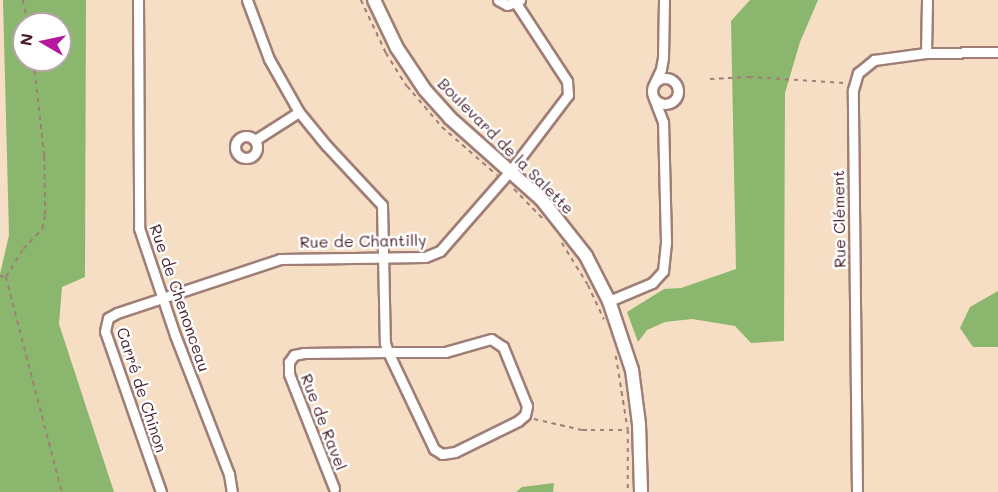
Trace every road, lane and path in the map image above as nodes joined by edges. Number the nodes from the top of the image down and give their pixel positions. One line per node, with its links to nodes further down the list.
1 (138, 0): 28 (street, Rue de Chenonceau)
2 (247, 0): 18 (street)
3 (374, 0): 21 (street, Boulevard de la Salette)
4 (498, 0): 7 (street, Rue de Chantilly)
5 (664, 0): 10 (street)
6 (927, 0): 9 (street)
7 (518, 2): 21 (street, Rue de Chantilly)
8 (998, 52): 9 (street)
9 (926, 53): 15 (street)
10 (663, 58): 12 (street); 14 (street)
11 (34, 72): 27 (path)
12 (672, 79): 14 (street); 17 (street)
13 (710, 79): 15 (path)
14 (655, 82): 16 (street)
15 (855, 84): 41 (street, Rue Clément)
16 (654, 99): 17 (street); 19 (street)
17 (673, 102): 19 (street)
18 (299, 112): 20 (street); 25 (street)
19 (663, 122): 29 (street)
20 (255, 140)
21 (511, 170): 25 (street, Rue de Chantilly); 29 (street, Boulevard de la Salette)
22 (512, 188): 23 (path)
23 (548, 224)
24 (558, 237): 30 (path)
25 (385, 258): 28 (street, Rue de Chantilly); 32 (street)
26 (0, 276): 27 (path)
27 (6, 277): 36 (path)
28 (162, 297): 37 (street, Carré de Chinon); 38 (street, Rue de Chenonceau)
29 (609, 301): 40 (street, Boulevard de la Salette)
30 (606, 325)
31 (614, 349): 34 (path)
32 (388, 352): 32 (street); 35 (street, Rue de Ravel)
33 (529, 418): 34 (path)
34 (628, 430): 39 (path)
35 (334, 488)
36 (62, 492)
37 (161, 492)
38 (232, 492)
39 (627, 492)
40 (641, 492)
41 (856, 492)

